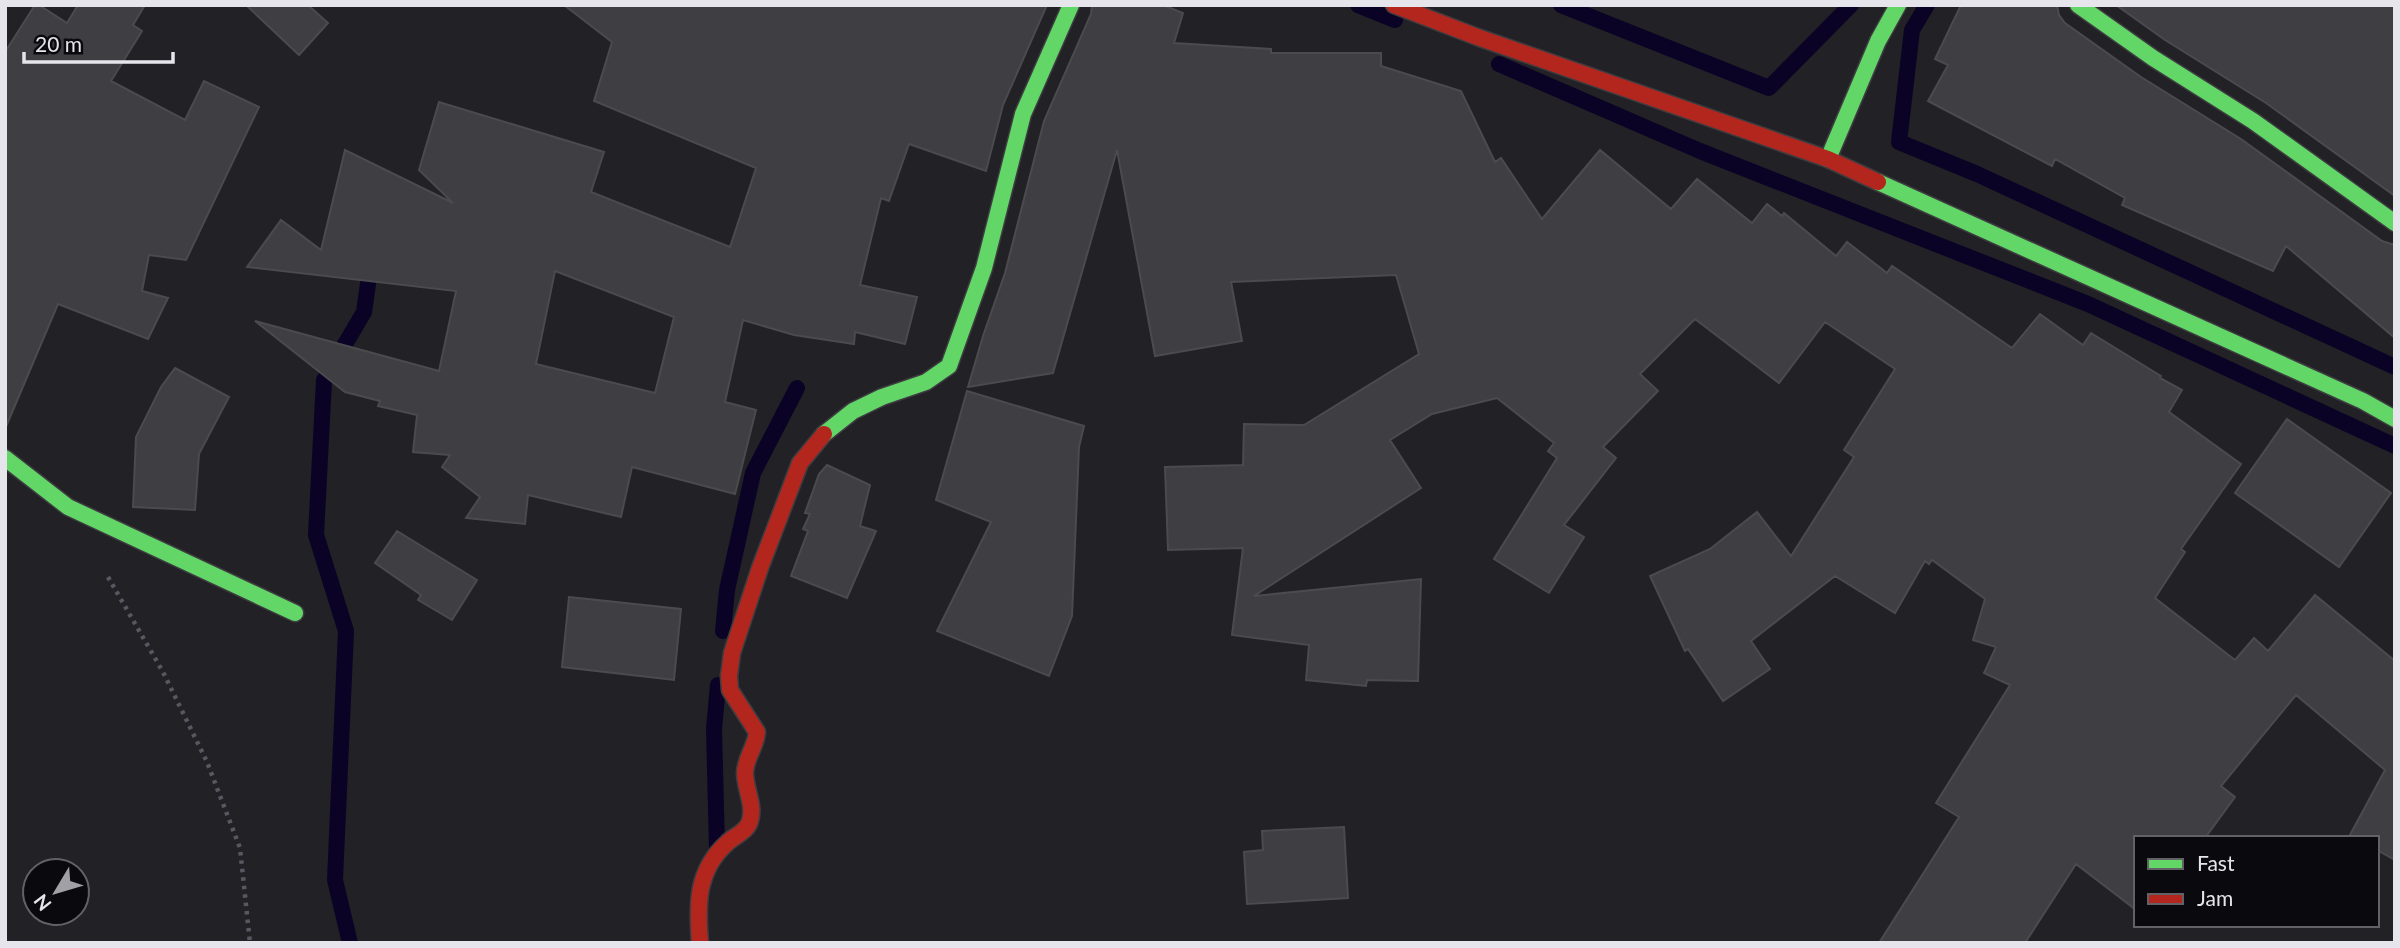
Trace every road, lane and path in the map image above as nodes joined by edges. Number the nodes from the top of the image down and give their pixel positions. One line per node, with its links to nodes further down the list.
1 (1071, 5): 12 (street)
2 (1394, 5): 5 (street)
3 (1898, 5): 5 (street)
4 (2078, 5): 6 (street)
5 (1828, 159): 7 (street)
6 (2395, 223)
7 (2395, 419)
8 (5, 458): 10 (street)
9 (102, 566): 11 (path)
10 (295, 613)
11 (250, 943)
12 (699, 943)

